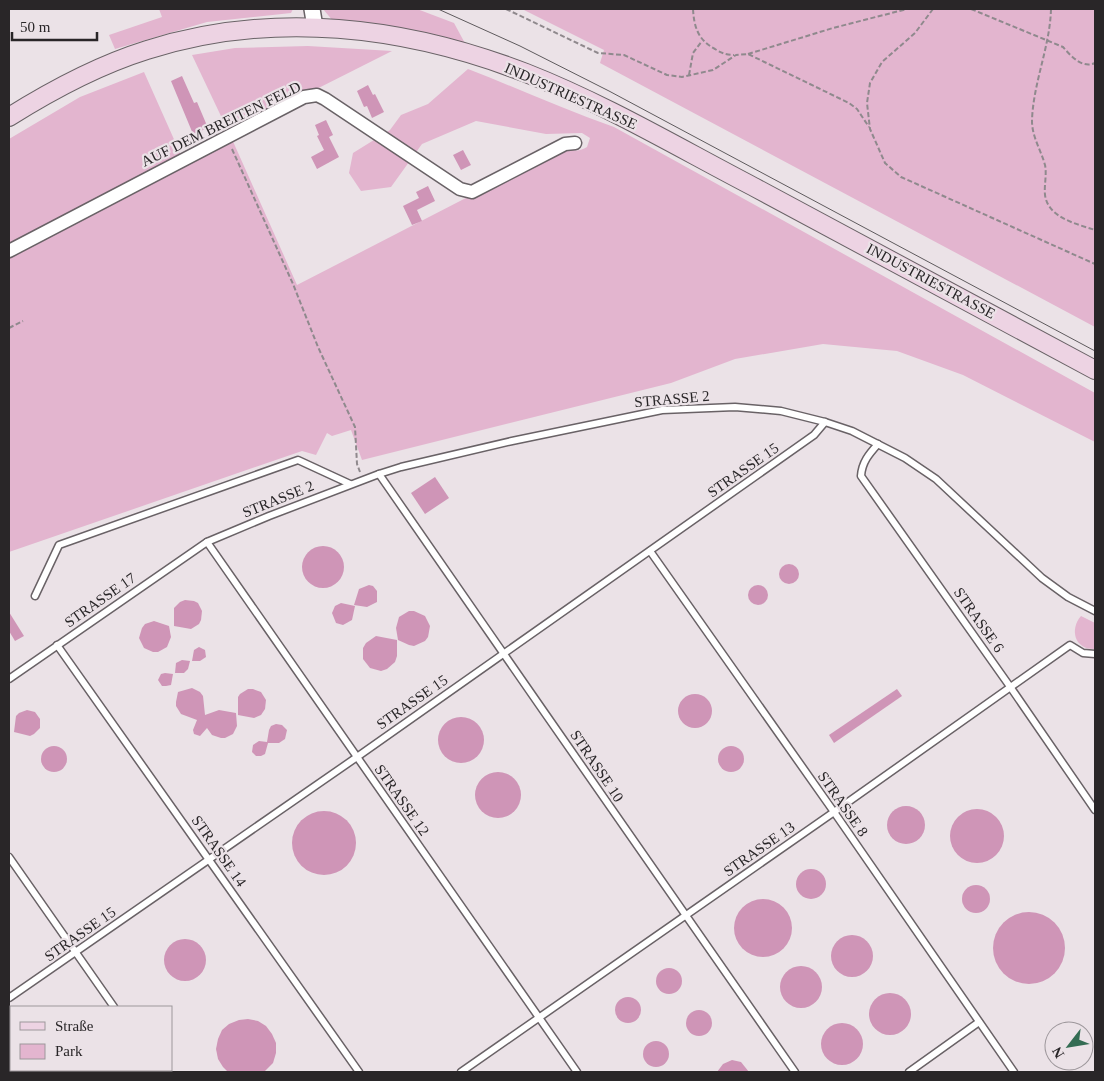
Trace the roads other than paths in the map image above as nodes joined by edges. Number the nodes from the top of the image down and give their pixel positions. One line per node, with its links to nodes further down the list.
1 (312, 9): 2 (street)
2 (314, 27): 3 (main road, INDUSTRIESTRASSE); 6 (main road, INDUSTRIESTRASSE)
3 (9, 117)
4 (576, 143): 5 (street, AUF DEM BREITEN FELD)
5 (9, 251)
6 (1095, 370)
7 (824, 422): 8 (lane, STRASSE 2); 9 (lane, STRASSE 2); 12 (lane, STRASSE 15)
8 (878, 444): 14 (lane, STRASSE 2); 19 (lane, STRASSE 6)
9 (379, 474): 10 (lane, STRASSE 2); 16 (lane, STRASSE 10)
10 (350, 484): 11 (lane, STRASSE 2); 13 (lane)
11 (207, 542): 15 (lane, STRASSE 17); 20 (lane, STRASSE 12)
12 (650, 551): 16 (lane, STRASSE 15); 22 (lane, STRASSE 8)
13 (35, 596)
14 (1095, 611)
15 (57, 645): 18 (lane, STRASSE 17); 24 (lane, STRASSE 14)
16 (504, 652): 20 (lane, STRASSE 15); 25 (lane, STRASSE 10)
17 (1095, 654): 19 (lane, STRASSE 13)
18 (9, 679)
19 (1011, 688): 21 (lane, STRASSE 6); 22 (lane, STRASSE 13)
20 (357, 756): 24 (lane, STRASSE 15); 29 (lane, STRASSE 12)
21 (1095, 810)
22 (834, 812): 25 (lane, STRASSE 13); 30 (lane, STRASSE 8)
23 (9, 857): 26 (lane)
24 (209, 858): 26 (lane, STRASSE 15); 31 (lane, STRASSE 14)
25 (685, 916): 29 (lane, STRASSE 13); 34 (lane, STRASSE 10)
26 (76, 952): 27 (lane, STRASSE 15); 28 (lane)
27 (9, 998)
28 (113, 1006)
29 (539, 1017): 32 (lane, STRASSE 13); 33 (lane, STRASSE 12)
30 (979, 1022): 35 (lane); 36 (lane, STRASSE 8)
31 (359, 1072)
32 (461, 1072)
33 (577, 1072)
34 (795, 1072)
35 (909, 1072)
36 (1014, 1072)

